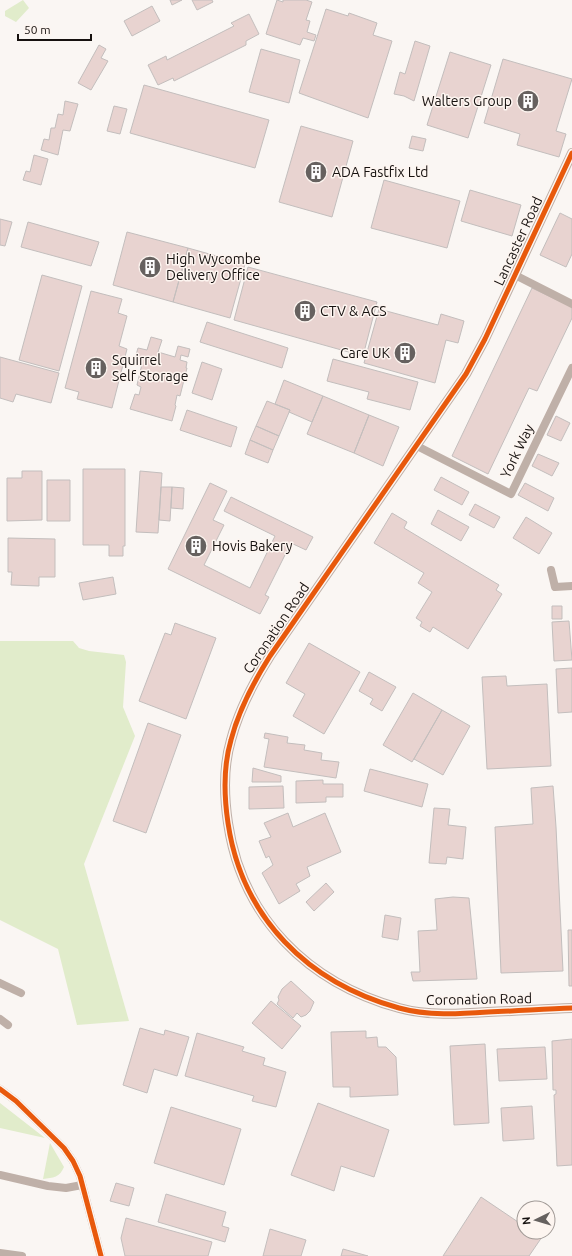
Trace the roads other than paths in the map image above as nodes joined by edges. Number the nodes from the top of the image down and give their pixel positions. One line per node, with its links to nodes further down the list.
1 (572, 153): 2 (street, Lancaster Road)
2 (515, 275): 3 (street); 4 (street, Lancaster Road)
3 (572, 304)
4 (485, 339): 6 (street, Coronation Road)
5 (572, 368): 6 (street, York Way)
6 (417, 446): 11 (street, Coronation Road)
7 (551, 570): 8 (street)
8 (572, 586)
9 (0, 983): 10 (street)
10 (21, 993)
11 (572, 1008)
12 (0, 1019): 13 (street)
13 (8, 1025)
14 (0, 1089): 16 (street)
15 (0, 1176): 16 (street)
16 (82, 1185): 19 (street)
17 (0, 1253): 18 (street)
18 (22, 1256)
19 (101, 1256)

